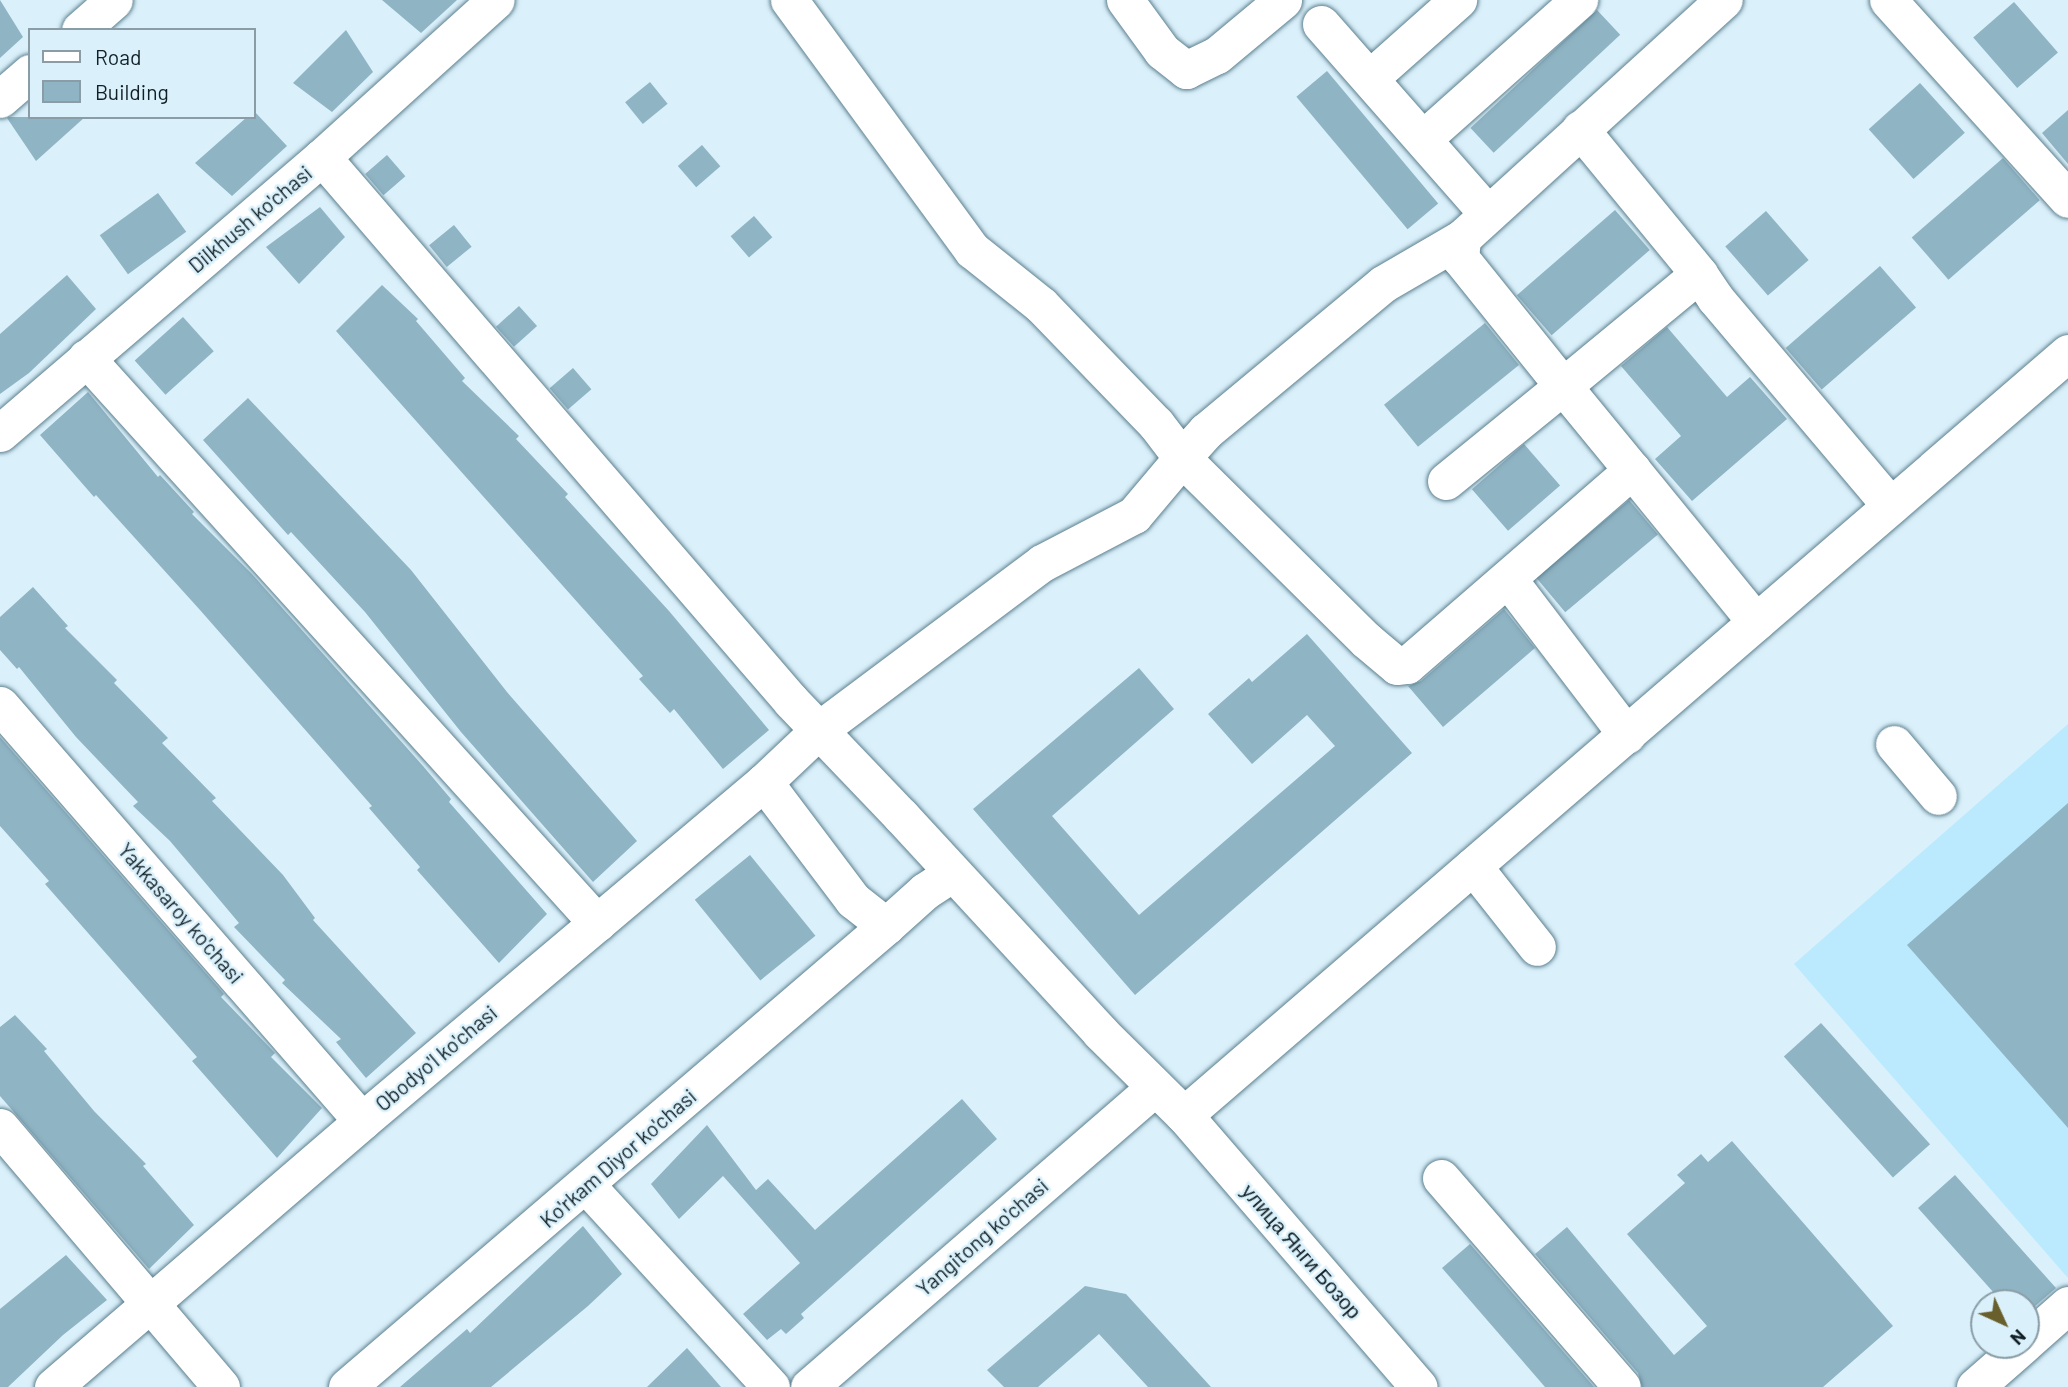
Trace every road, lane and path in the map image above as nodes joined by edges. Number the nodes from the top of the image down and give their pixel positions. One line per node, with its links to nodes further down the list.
1 (114, 0): 11 (street)
2 (496, 0): 17 (street, Dilkhush ko'chasi)
3 (789, 0): 26 (street)
4 (1125, 0): 5 (street)
5 (1283, 0)
6 (1458, 0): 13 (street)
7 (1579, 0): 16 (street)
8 (1724, 0): 15 (street, Obodyo'l ko'chasi)
9 (1888, 0): 18 (street)
10 (1321, 24): 13 (street)
11 (82, 28)
12 (28, 75): 14 (street)
13 (1370, 78): 16 (street)
14 (0, 99)
15 (1580, 129): 19 (street, Obodyo'l ko'chasi); 21 (street)
16 (1424, 138): 19 (street)
17 (322, 157): 23 (street, Dilkhush ko'chasi); 33 (street, улица Янги Бозор)
18 (2068, 199)
19 (1487, 213): 20 (street, Obodyo'l ko'chasi)
20 (1462, 238): 24 (street); 26 (street, Obodyo'l ko'chasi)
21 (1699, 274): 24 (street); 29 (street)
22 (2068, 353): 29 (street)
23 (86, 358): 25 (street, Dilkhush ko'chasi); 40 (street)
24 (1563, 386): 27 (street); 28 (street)
25 (0, 433)
26 (1182, 458): 30 (street); 33 (street, Obodyo'l ko'chasi)
27 (1632, 470): 30 (street); 31 (street)
28 (1446, 481)
29 (1891, 506): 31 (street)
30 (1508, 579): 34 (street)
31 (1756, 622): 34 (street)
32 (0, 705): 45 (street, Yakkasaroy ko'chasi)
33 (820, 729): 36 (street, Obodyo'l ko'chasi); 39 (street, улица Янги Бозор)
34 (1627, 736): 38 (street)
35 (1894, 744): 37 (street)
36 (764, 782): 40 (street, Obodyo'l ko'chasi); 41 (street)
37 (1938, 796)
38 (1473, 866): 42 (street); 44 (street)
39 (953, 873): 41 (street, Ko'rkam Diyor ko'chasi); 43 (street, улица Янги Бозор)
40 (597, 923): 45 (street, Obodyo'l ko'chasi)
41 (886, 926): 48 (street, Ko'rkam Diyor ko'chasi)
42 (1537, 947)
43 (1155, 1087): 44 (street, улица Янги Бозор); 57 (street, Yangitong ko'chasi)
44 (1184, 1115): 58 (street, улица Янги Бозор)
45 (362, 1121): 49 (street, Obodyo'l ko'chasi)
46 (0, 1127): 49 (street)
47 (1441, 1178): 59 (street)
48 (586, 1185): 55 (street, Ko'rkam Diyor ko'chasi); 56 (street)
49 (149, 1303): 53 (street, Obodyo'l ko'chasi); 54 (street)
50 (2068, 1305): 51 (street)
51 (2040, 1329)
52 (2006, 1359): 60 (street)
53 (52, 1387)
54 (221, 1387)
55 (348, 1387)
56 (771, 1387)
57 (809, 1387)
58 (1419, 1387)
59 (1622, 1387)
60 (1975, 1387)

